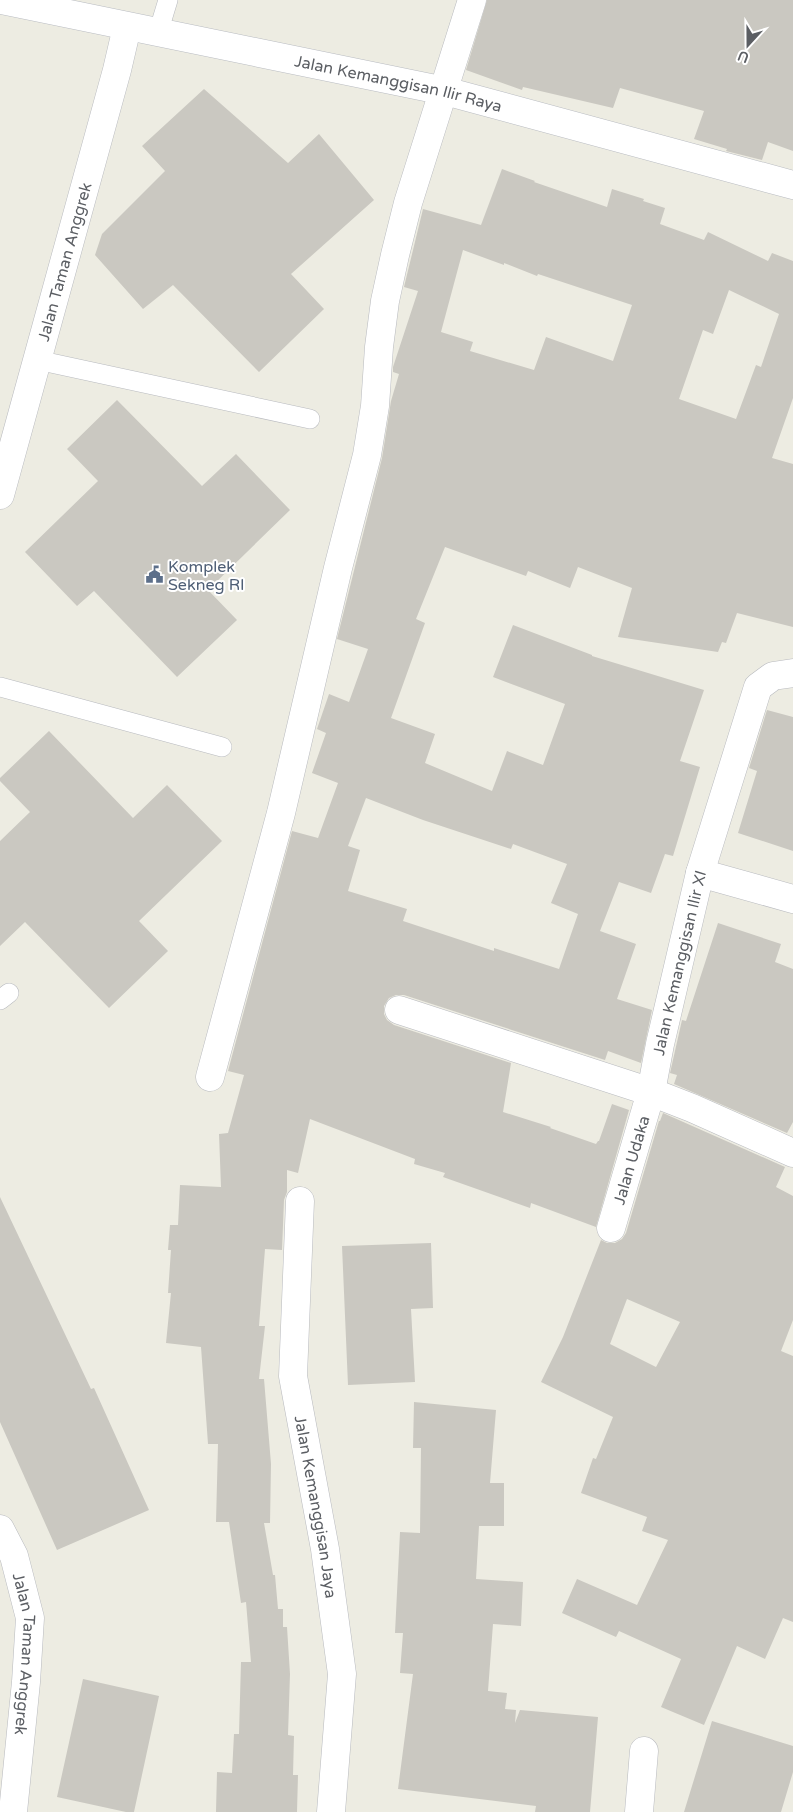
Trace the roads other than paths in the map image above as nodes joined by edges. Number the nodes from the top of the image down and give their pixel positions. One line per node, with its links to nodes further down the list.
1 (1, 0): 4 (street, Jalan Kemanggisan Ilir Raya)
2 (168, 0): 5 (lane)
3 (472, 0): 6 (street)
4 (126, 27): 5 (street, Jalan Kemanggisan Ilir Raya); 8 (street, Jalan Taman Anggrek)
5 (158, 33): 6 (street, Jalan Kemanggisan Ilir Raya)
6 (444, 91): 7 (street, Jalan Kemanggisan Ilir Raya); 17 (street)
7 (793, 185)
8 (37, 360): 9 (lane); 10 (street, Jalan Taman Anggrek)
9 (310, 419)
10 (0, 495)
11 (793, 673): 14 (street, Jalan Kemanggisan Ilir XI)
12 (0, 687): 13 (lane)
13 (222, 747)
14 (700, 873): 15 (street); 18 (street, Jalan Kemanggisan Ilir XI)
15 (793, 900)
16 (399, 1010): 18 (street)
17 (210, 1077)
18 (651, 1092): 19 (street); 21 (street, Jalan Udaka)
19 (793, 1153)
20 (300, 1201): 25 (street, Jalan Kemanggisan Jaya)
21 (611, 1228)
22 (0, 1529): 24 (street, Jalan Taman Anggrek)
23 (644, 1751): 26 (street)
24 (13, 1812)
25 (331, 1812)
26 (638, 1812)

